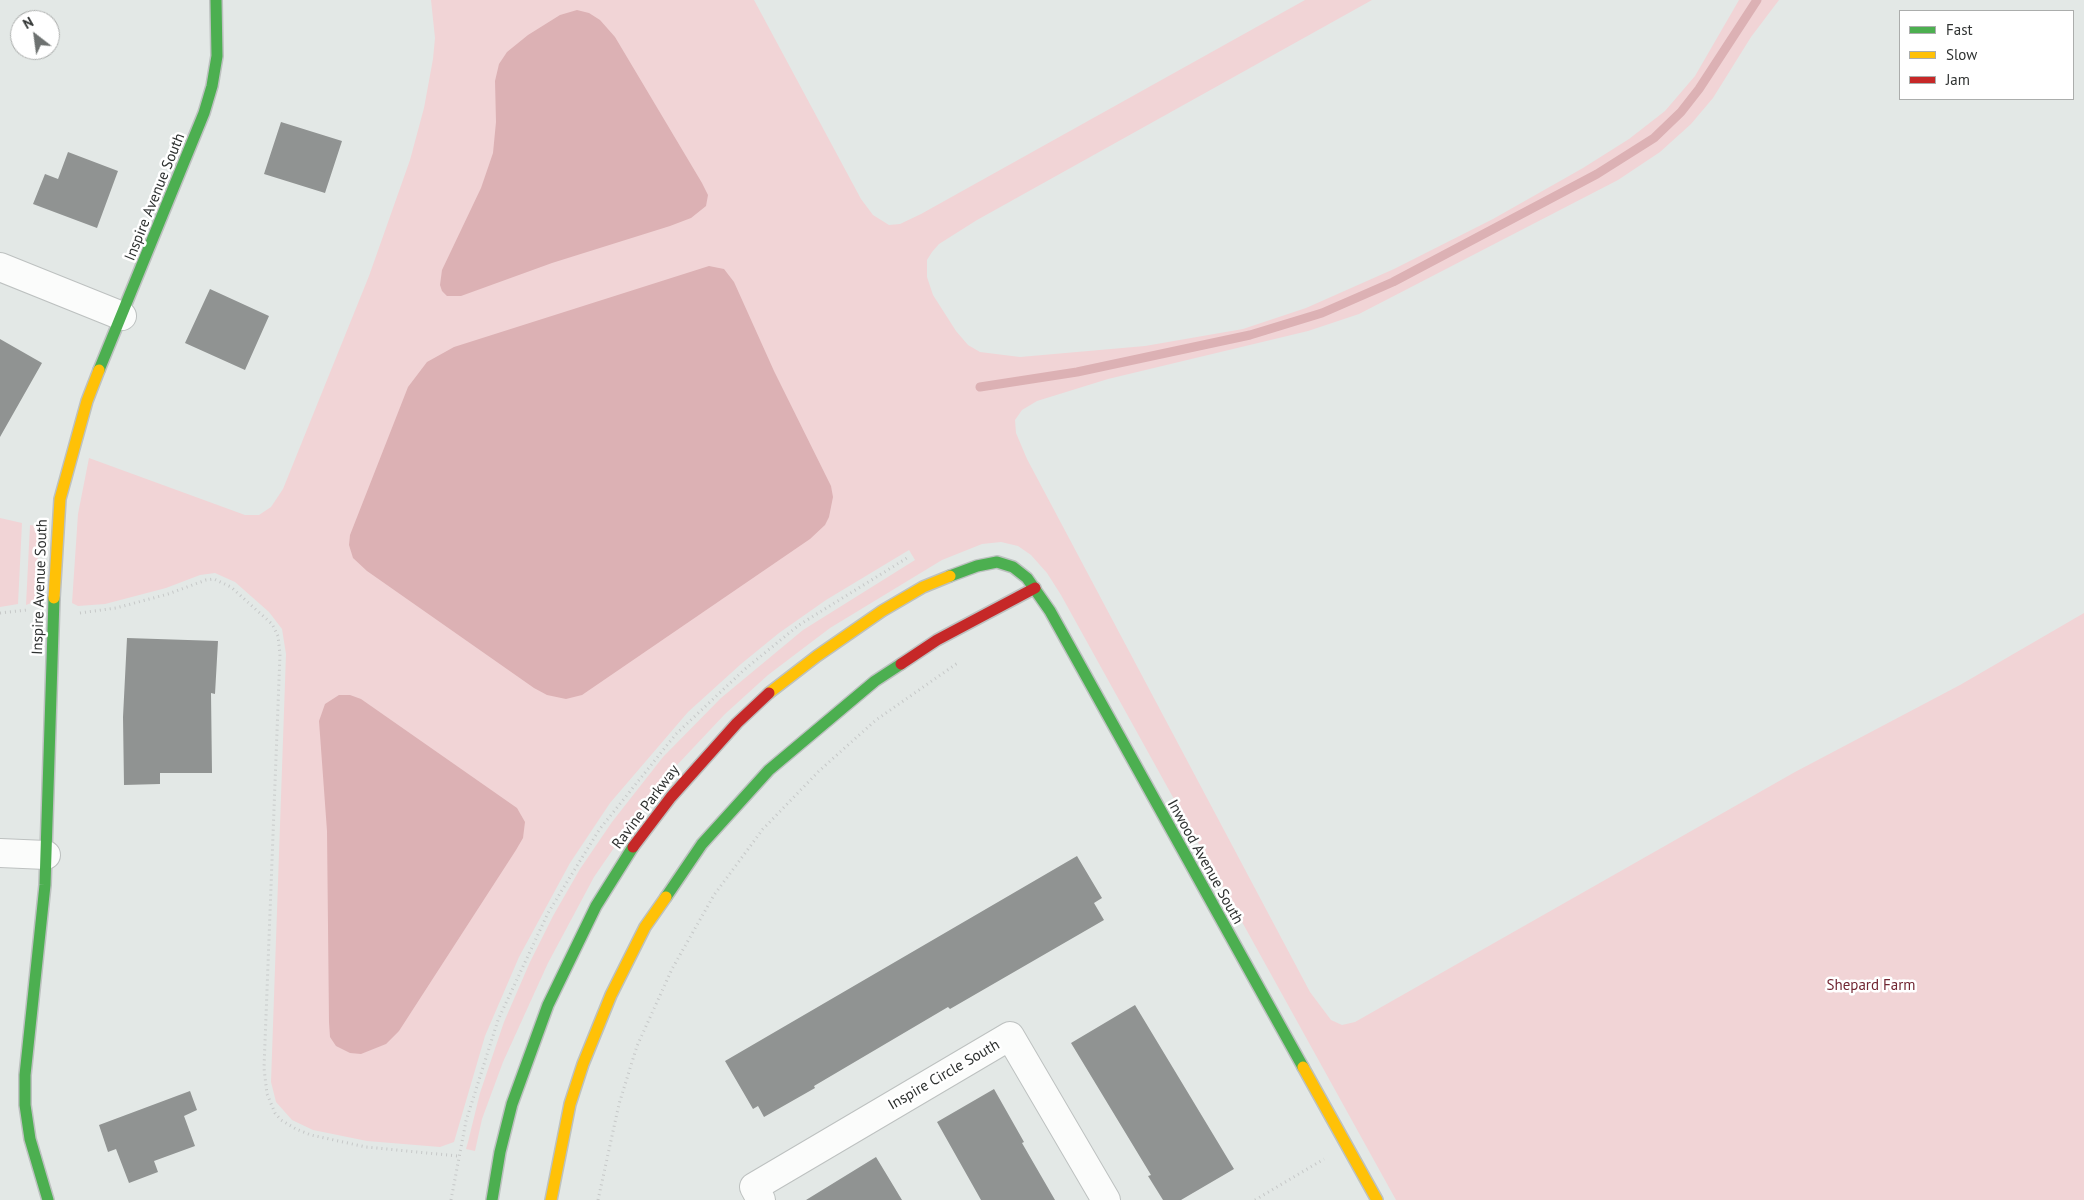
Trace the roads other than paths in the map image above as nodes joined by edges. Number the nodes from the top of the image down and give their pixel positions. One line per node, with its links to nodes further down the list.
1 (216, 0): 3 (street, Inspire Avenue South)
2 (0, 266): 3 (street)
3 (122, 316): 7 (street, Inspire Avenue South)
4 (988, 562): 5 (street, Inwood Avenue South); 9 (street, Ravine Parkway)
5 (1036, 588): 10 (street); 13 (street, Inwood Avenue South)
6 (0, 853): 7 (street)
7 (46, 854): 8 (street, Inspire Avenue South)
8 (48, 1200)
9 (492, 1200)
10 (551, 1200)
11 (761, 1200): 12 (street, Inspire Circle South)
12 (1106, 1200)
13 (1377, 1200)

